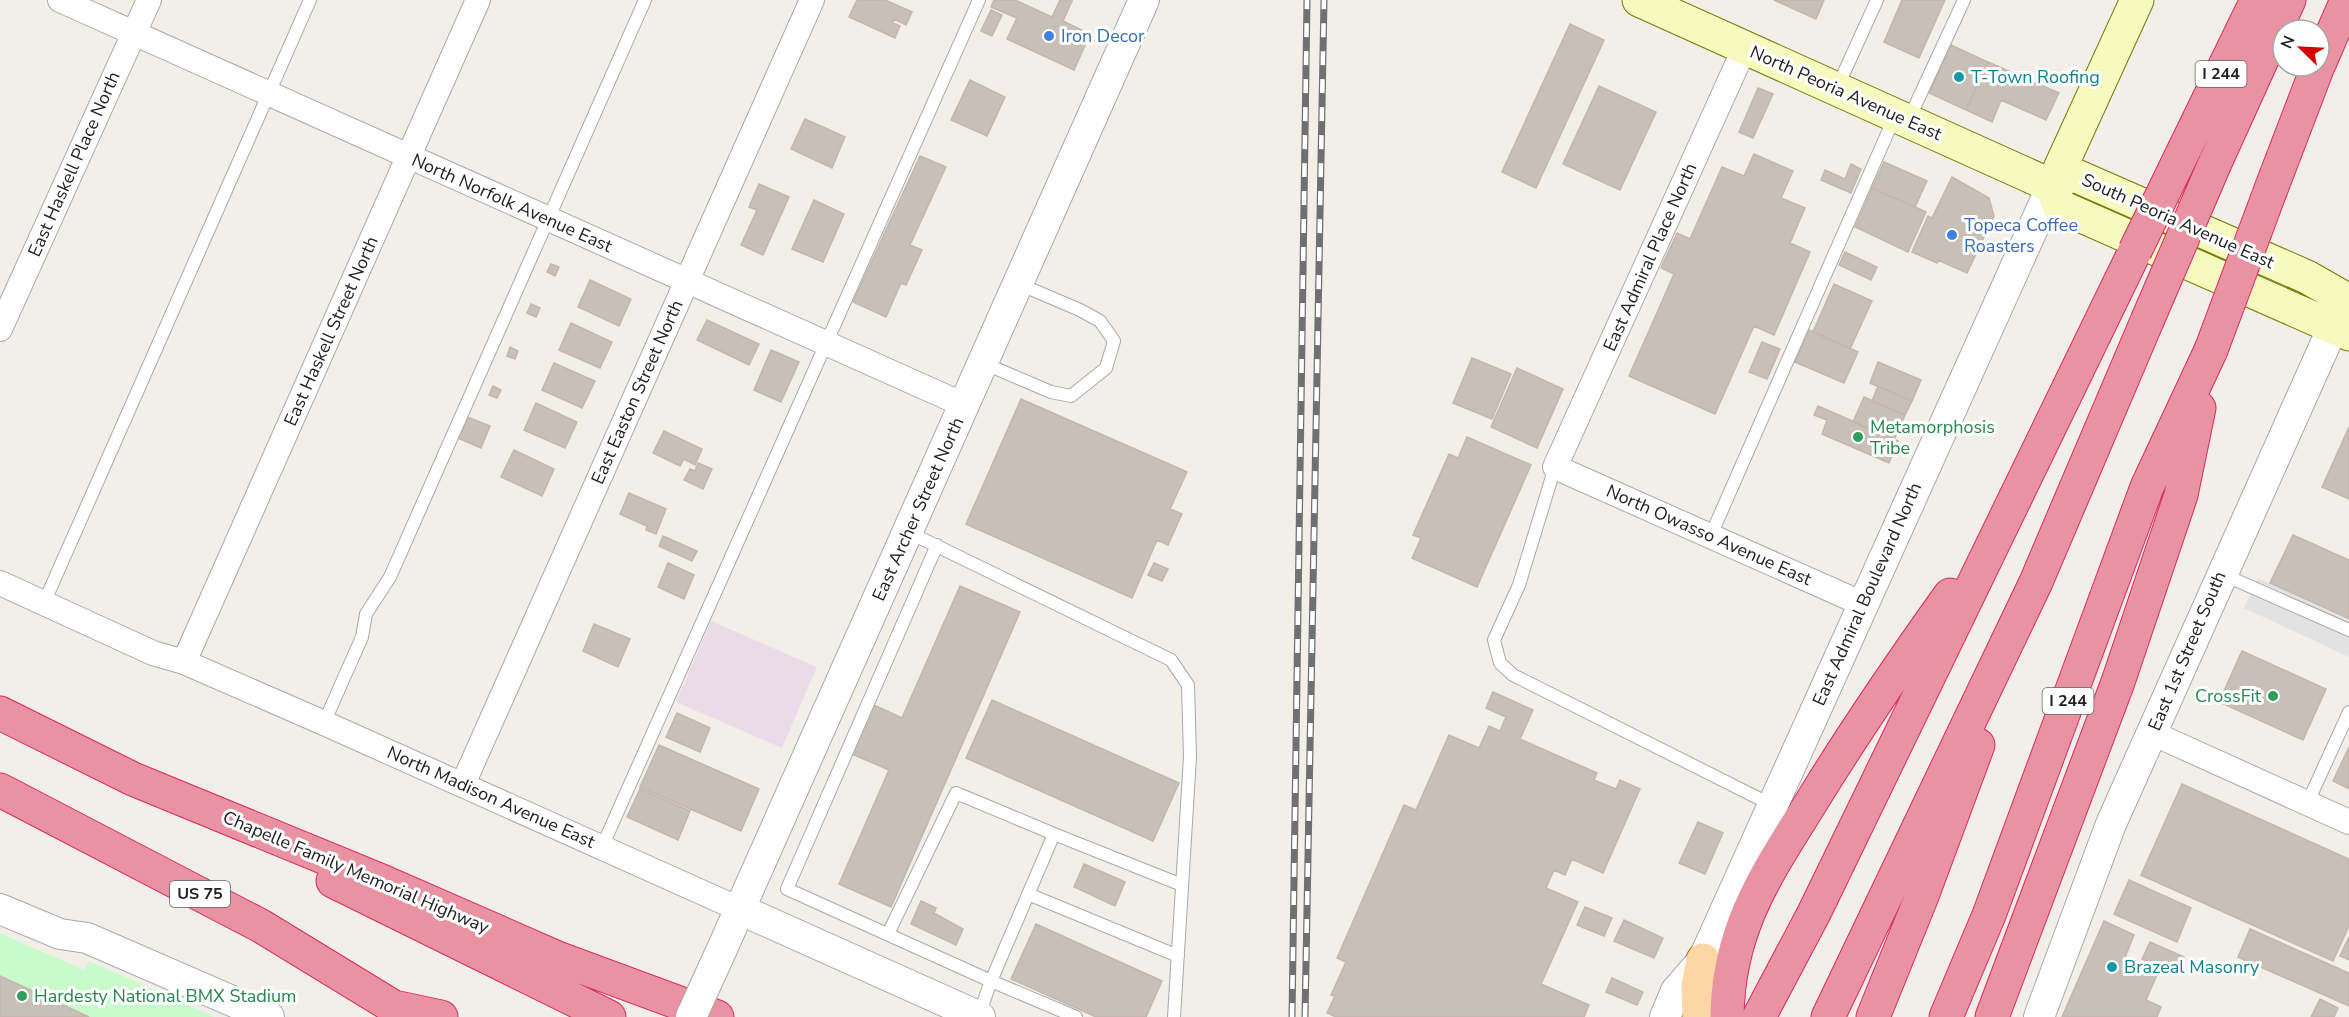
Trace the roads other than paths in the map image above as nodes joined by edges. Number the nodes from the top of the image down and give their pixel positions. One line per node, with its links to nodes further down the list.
1 (60, 0): 16 (street, North Norfolk Avenue East)
2 (149, 0): 16 (street, East Haskell Place North)
3 (310, 0): 21 (lane)
4 (478, 0): 23 (street, East Haskell Street North)
5 (645, 0): 25 (lane)
6 (812, 0): 26 (street, East Easton Street North)
7 (979, 0): 30 (lane)
8 (1144, 0): 27 (street, East Archer Street North)
9 (1639, 0): 18 (main road, North Peoria Avenue East)
10 (1877, 0): 20 (lane)
11 (1964, 0): 22 (lane)
12 (2137, 0): 24 (main road, East Admiral Boulevard North)
13 (2257, 0): 35 (highway, I 244, bridge)
14 (2289, 0): 40 (highway, bridge)
15 (2347, 0): 17 (highway, I 244)
16 (134, 33): 21 (street, North Norfolk Avenue East); 29 (street, East Haskell Place North)
17 (2331, 37)
18 (1745, 47): 20 (main road, North Peoria Avenue East); 34 (street, East Admiral Place North)
19 (2314, 78): 31 (highway, I 244, bridge)
20 (1837, 89): 22 (main road, North Peoria Avenue East)
21 (268, 93): 23 (street, North Norfolk Avenue East); 42 (lane)
22 (1902, 118): 24 (main road, North Peoria Avenue East); 37 (lane)
23 (407, 157): 25 (street, North Norfolk Avenue East); 45 (street, East Haskell Street North)
24 (2052, 186): 28 (main road, South Peoria Avenue East); 43 (street, East Admiral Boulevard North)
25 (548, 219): 26 (street, North Norfolk Avenue East); 48 (lane)
26 (686, 281): 30 (street, North Norfolk Avenue East); 51 (street, East Easton Street North)
27 (1019, 284): 32 (street, East Archer Street North); 32 (lane)
28 (2345, 310): 39 (street, East 1st Street South)
29 (0, 329)
30 (826, 343): 33 (street, North Norfolk Avenue East); 57 (lane)
31 (2211, 350): 62 (highway, I 244); 67 (highway)
32 (983, 363): 33 (street, East Archer Street North)
33 (964, 405): 36 (street, East Archer Street North)
34 (1555, 467): 37 (street, North Owasso Avenue East); 53 (lane)
35 (2011, 510): 80 (highway); 81 (highway, I 244)
36 (908, 532): 38 (lane); 61 (street, East Archer Street North)
37 (1711, 535): 43 (street, North Owasso Avenue East)
38 (937, 545): 58 (lane); 63 (lane)
39 (2221, 573): 44 (lane); 49 (street, East 1st Street South)
40 (2037, 582): 82 (highway); 83 (highway)
41 (0, 583): 42 (street, North Madison Avenue East)
42 (44, 603): 45 (street, North Madison Avenue East)
43 (1863, 604): 53 (street, East Admiral Boulevard North)
44 (2349, 630)
45 (184, 662): 48 (street, North Madison Avenue East)
46 (2349, 712): 54 (lane)
47 (0, 713): 50 (highway, Chapelle Family Memorial Highway)
48 (324, 723): 51 (street, North Madison Avenue East)
49 (2152, 733): 54 (street); 86 (street, East 1st Street South)
50 (133, 780): 68 (highway, Chapelle Family Memorial Highway); 72 (highway)
51 (463, 784): 57 (street, North Madison Avenue East)
52 (0, 790): 69 (highway, US 75)
53 (1772, 804): 65 (street, East Admiral Boulevard North)
54 (2307, 804): 55 (street)
55 (2349, 822)
56 (1054, 834): 58 (lane); 59 (lane); 63 (lane)
57 (602, 847): 61 (street, North Madison Avenue East)
58 (1182, 885): 64 (lane)
59 (1028, 894): 64 (lane); 66 (lane)
60 (0, 909): 70 (street)
61 (739, 909): 68 (street, East Archer Street North, bridge); 75 (street, North Madison Avenue East)
62 (1989, 915): 84 (highway); 85 (highway, I 244)
63 (888, 934): 66 (lane)
64 (1178, 956): 77 (lane)
65 (1703, 960): 78 (street, East Admiral Boulevard North); 79 (main road)
66 (991, 981): 75 (lane); 76 (lane)
67 (1998, 1008)
68 (685, 1010): 73 (highway, Chapelle Family Memorial Highway); 74 (highway)
69 (402, 1012): 71 (highway)
70 (269, 1017)
71 (441, 1017)
72 (609, 1017)
73 (717, 1017)
74 (743, 1017)
75 (979, 1017)
76 (1076, 1017)
77 (1174, 1017)
78 (1665, 1017)
79 (1699, 1017)
80 (1727, 1017)
81 (1759, 1017)
82 (1828, 1017)
83 (1873, 1017)
84 (1926, 1017)
85 (1946, 1017)
86 (2039, 1017)

